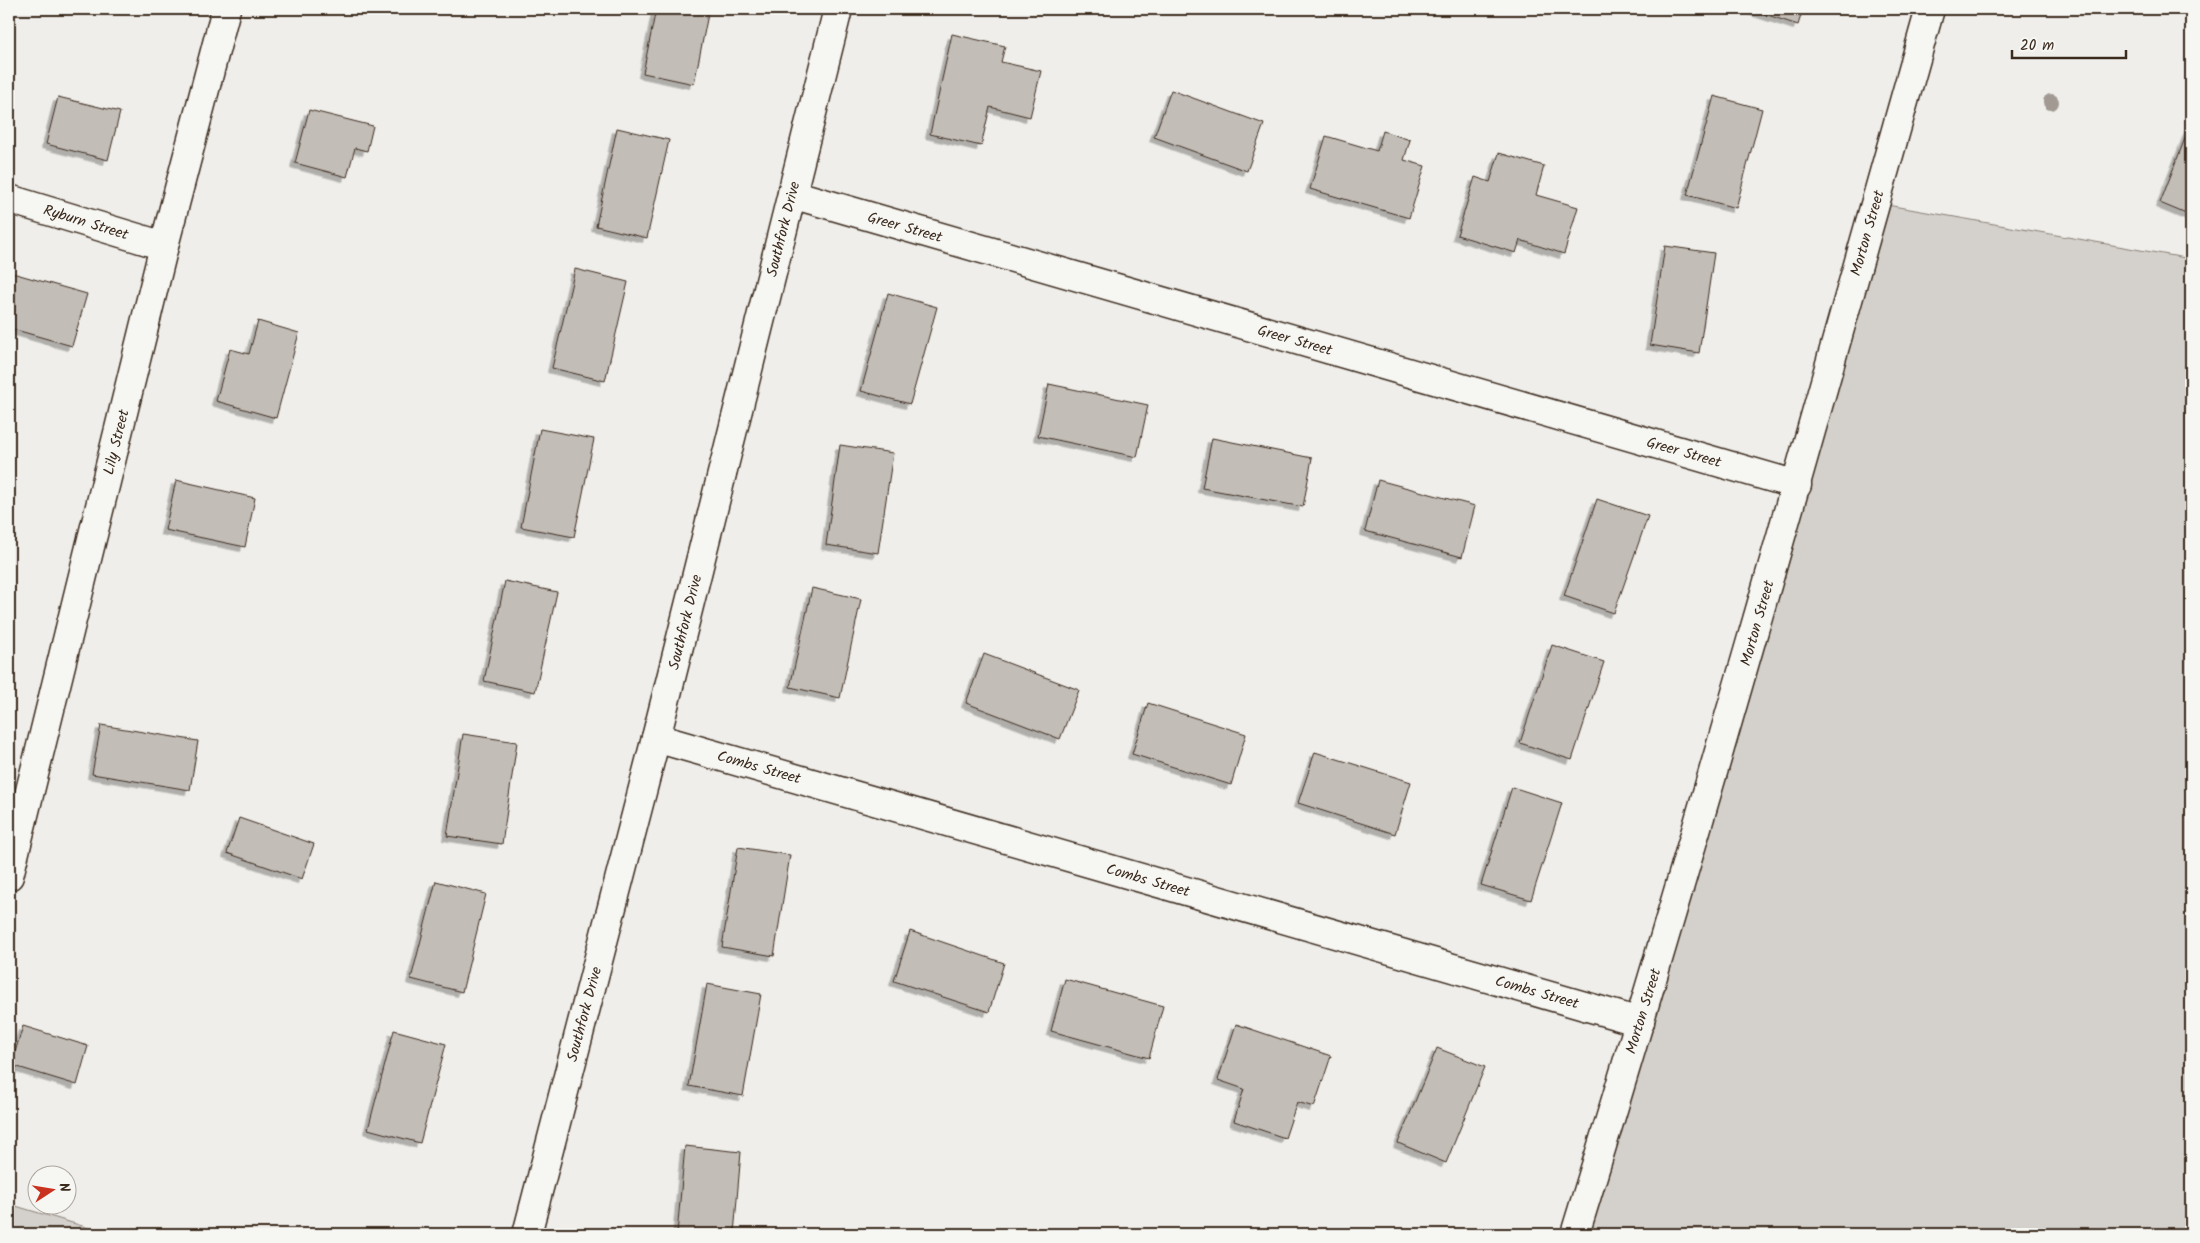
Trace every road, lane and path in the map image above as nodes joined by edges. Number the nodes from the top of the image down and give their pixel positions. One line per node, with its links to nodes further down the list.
1 (226, 9): 6 (street, Lily Street)
2 (838, 9): 4 (street, Southfork Drive)
3 (1930, 9): 7 (street, Morton Street)
4 (792, 194): 7 (street, Greer Street); 8 (street, Southfork Drive)
5 (9, 199): 6 (street, Ryburn Street)
6 (164, 246): 9 (street, Lily Street)
7 (1797, 485): 10 (street, Morton Street)
8 (656, 738): 10 (street, Combs Street); 11 (street, Southfork Drive)
9 (9, 876)
10 (1640, 1022): 12 (street, Morton Street)
11 (527, 1234)
12 (1575, 1234)

